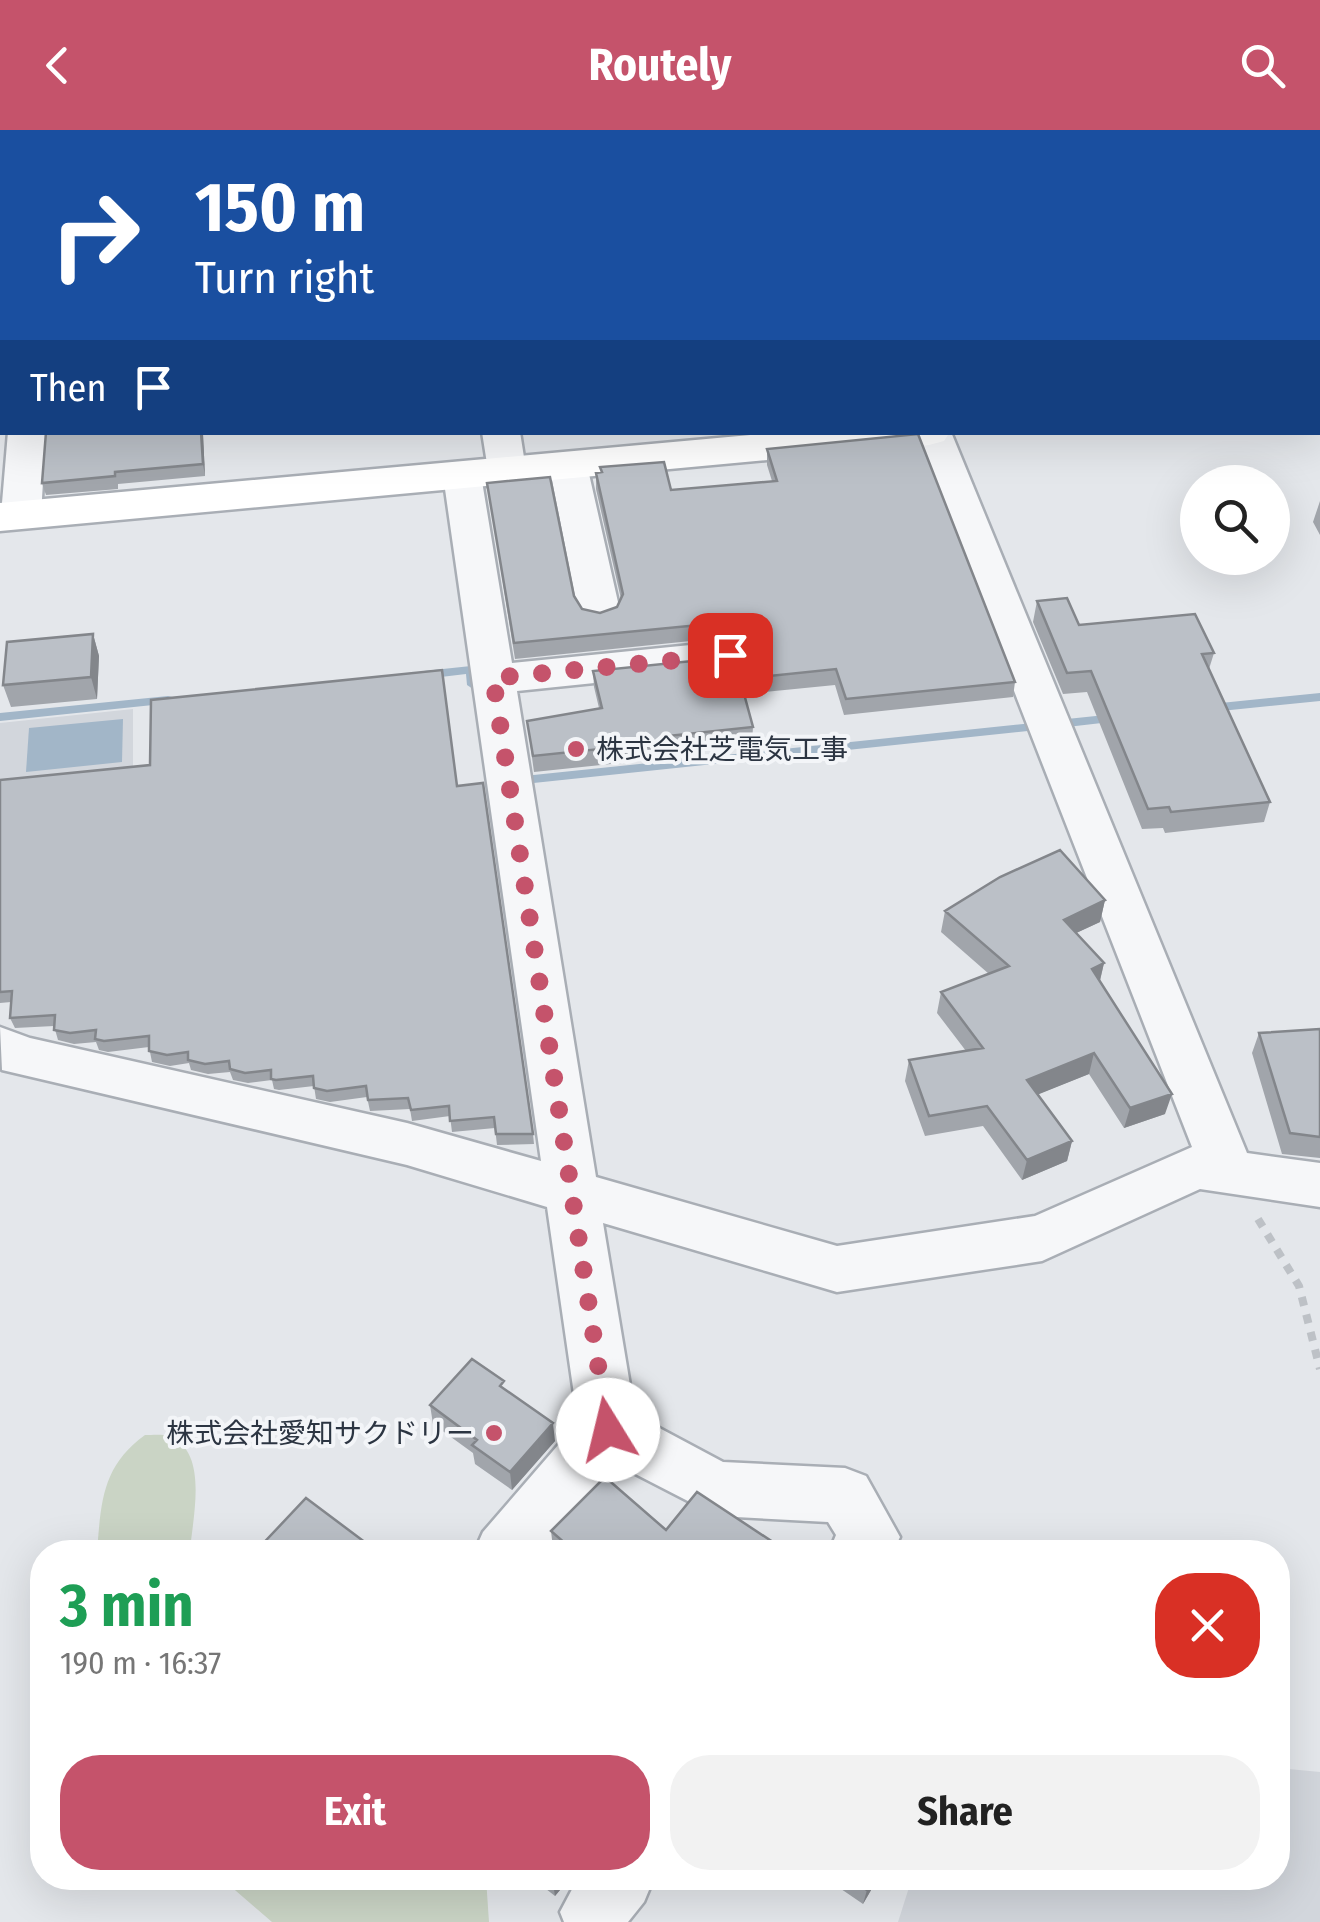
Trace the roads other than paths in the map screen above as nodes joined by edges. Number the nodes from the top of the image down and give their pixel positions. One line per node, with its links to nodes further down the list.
1 (26, 435): 7 (street)
2 (897, 435): 5 (street)
3 (931, 435): 12 (street)
4 (504, 451): 5 (street); 6 (street)
5 (568, 465): 8 (street)
6 (462, 475): 7 (street); 10 (street)
7 (10, 516)
8 (599, 611)
9 (730, 655): 10 (street)
10 (493, 678): 14 (street)
11 (0, 1047): 14 (street)
12 (1228, 1170): 13 (street); 14 (street)
13 (1320, 1184)
14 (572, 1192): 15 (street)
15 (608, 1430): 16 (street); 17 (street)
16 (514, 1540)
17 (868, 1540)

